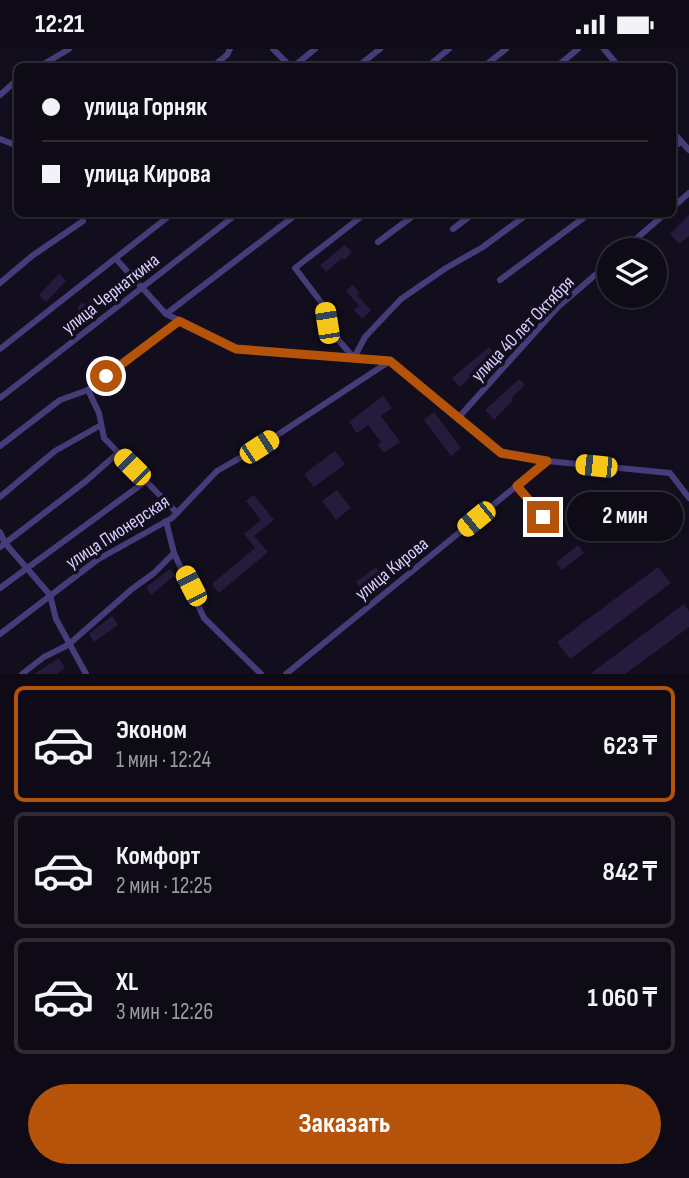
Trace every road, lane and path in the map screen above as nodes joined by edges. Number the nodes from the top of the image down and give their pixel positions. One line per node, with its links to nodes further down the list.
1 (69, 49): 10 (street)
2 (230, 49): 11 (street)
3 (273, 49): 12 (street)
4 (315, 49): 13 (street)
5 (380, 49): 14 (street)
6 (449, 49): 15 (street)
7 (506, 49): 16 (street)
8 (578, 49): 17 (street)
9 (604, 49): 18 (street)
10 (46, 63)
11 (217, 63)
12 (288, 63)
13 (297, 63)
14 (362, 63)
15 (432, 63)
16 (488, 63)
17 (560, 63)
18 (615, 63)
19 (14, 83): 20 (street)
20 (0, 95)
21 (676, 136): 22 (street)
22 (681, 142): 23 (street); 24 (street)
23 (676, 145)
24 (689, 150)
25 (168, 217): 38 (street)
26 (233, 217): 42 (street, улица Чернаткина)
27 (293, 217): 43 (street)
28 (361, 217): 46 (street)
29 (412, 217): 37 (street)
30 (469, 217): 35 (street)
31 (524, 217): 46 (street)
32 (585, 217): 40 (street)
33 (661, 217): 36 (street)
34 (83, 221): 41 (street)
35 (453, 229)
36 (637, 238)
37 (378, 242)
38 (116, 258): 42 (street); 45 (street)
39 (597, 273): 50 (street, улица 40 лет Октября)
40 (500, 280)
41 (0, 283)
42 (143, 288): 43 (street); 49 (street, улица Чернаткина)
43 (166, 314): 44 (street)
44 (179, 321): 46 (street); 48 (street)
45 (0, 349)
46 (354, 358): 47 (street)
47 (390, 361): 50 (street); 59 (street, улица Пионерская)
48 (88, 390): 51 (street); 52 (street)
49 (0, 398)
50 (459, 417): 54 (street)
51 (102, 425): 53 (street); 57 (street)
52 (0, 446)
53 (118, 453): 55 (street); 63 (street)
54 (547, 461): 56 (street, улица Кирова); 58 (street)
55 (146, 481): 59 (street); 65 (street)
56 (517, 486): 60 (street); 70 (street, улица Кирова)
57 (0, 497)
58 (689, 498)
59 (177, 513): 61 (street, улица Пионерская)
60 (543, 517)
61 (166, 521): 64 (street); 67 (street, улица Пионерская)
62 (0, 532): 63 (street)
63 (3, 545): 65 (street)
64 (174, 552): 69 (street); 73 (street)
65 (27, 567): 66 (street); 67 (street)
66 (0, 588)
67 (50, 595): 68 (street, улица Пионерская); 69 (street)
68 (0, 634)
69 (68, 645): 71 (street); 72 (street)
70 (291, 672)
71 (22, 674)
72 (86, 674)
73 (261, 674)

